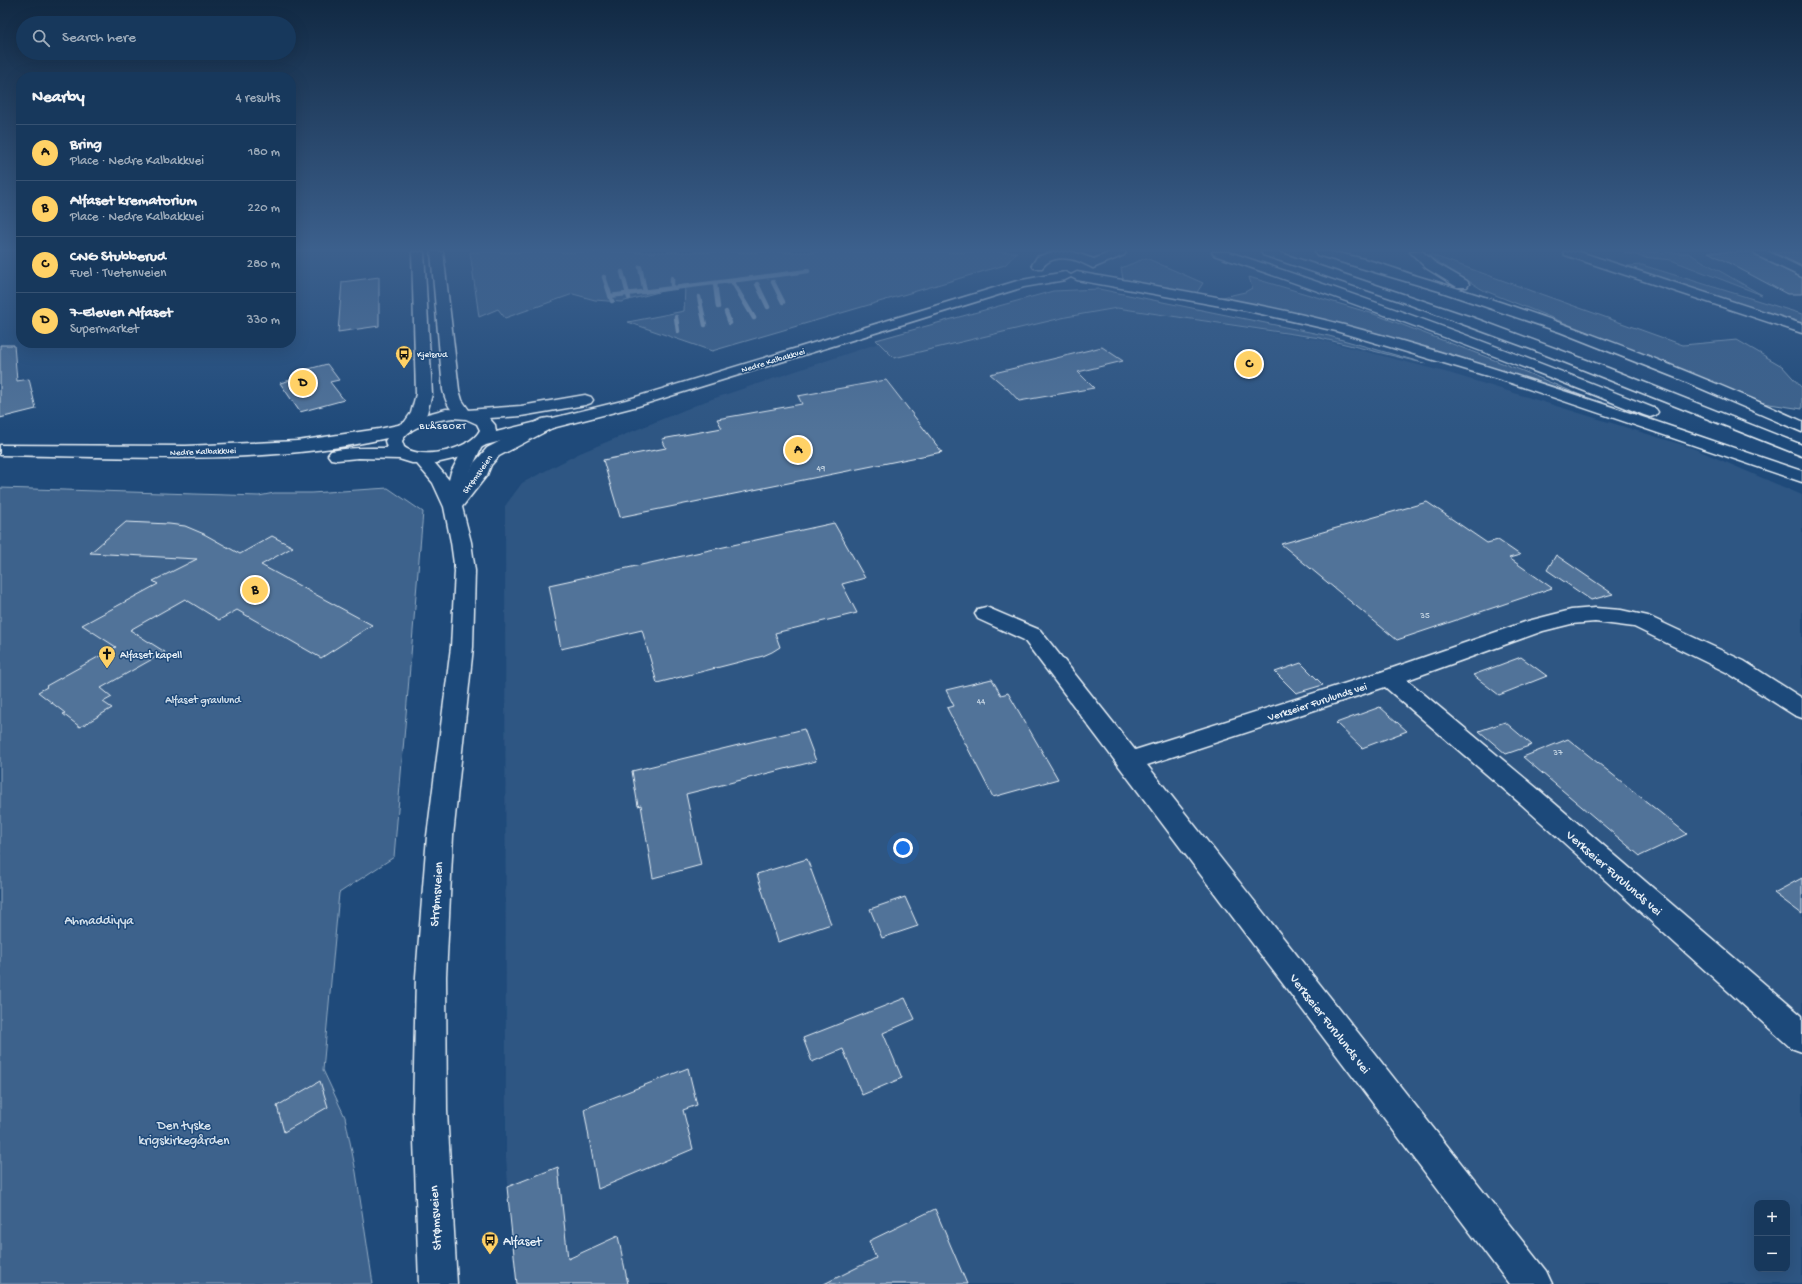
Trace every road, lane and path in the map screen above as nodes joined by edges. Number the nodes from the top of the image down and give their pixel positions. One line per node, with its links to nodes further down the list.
1 (421, 312): 17 (main road)
2 (443, 312): 15 (main road)
3 (892, 312): 13 (main road, Nedre Kalbakkvei)
4 (931, 312): 16 (main road, Nedre Kalbakkvei)
5 (1269, 312): 25 (main road)
6 (1392, 312): 25 (main road)
7 (1441, 312): 21 (main road)
8 (1518, 312): 11 (main road)
9 (1523, 312): 11 (main road)
10 (1750, 312): 12 (main road)
11 (1534, 317): 18 (main road)
12 (1802, 329)
13 (658, 381)
14 (597, 397): 15 (main road)
15 (466, 414): 17 (main road, Nedre Kalbakkvei); 19 (main road, Strømsveien)
16 (548, 423): 19 (main road, Nedre Kalbakkvei); 26 (main road, Strømsveien)
17 (408, 426): 20 (main road, Nedre Kalbakkvei); 22 (main road)
18 (1802, 427)
19 (477, 444): 23 (main road, Nedre Kalbakkvei); 26 (main road, Strømsveien)
20 (0, 450)
21 (1802, 451)
22 (403, 454): 23 (main road, Nedre Kalbakkvei); 24 (main road, Nedre Kalbakkvei)
23 (421, 458): 26 (main road, Strømsveien)
24 (0, 465)
25 (1802, 476)
26 (453, 507): 32 (main road, Strømsveien)
27 (986, 614): 30 (main road, Verkseier Furulunds vei)
28 (1389, 678): 29 (main road, Verkseier Furulunds vei); 30 (main road, Verkseier Furulunds vei); 31 (main road, Verkseier Furulunds vei)
29 (1802, 709)
30 (1130, 761): 33 (main road, Verkseier Furulunds vei)
31 (1802, 1037)
32 (438, 1284)
33 (1533, 1284)

